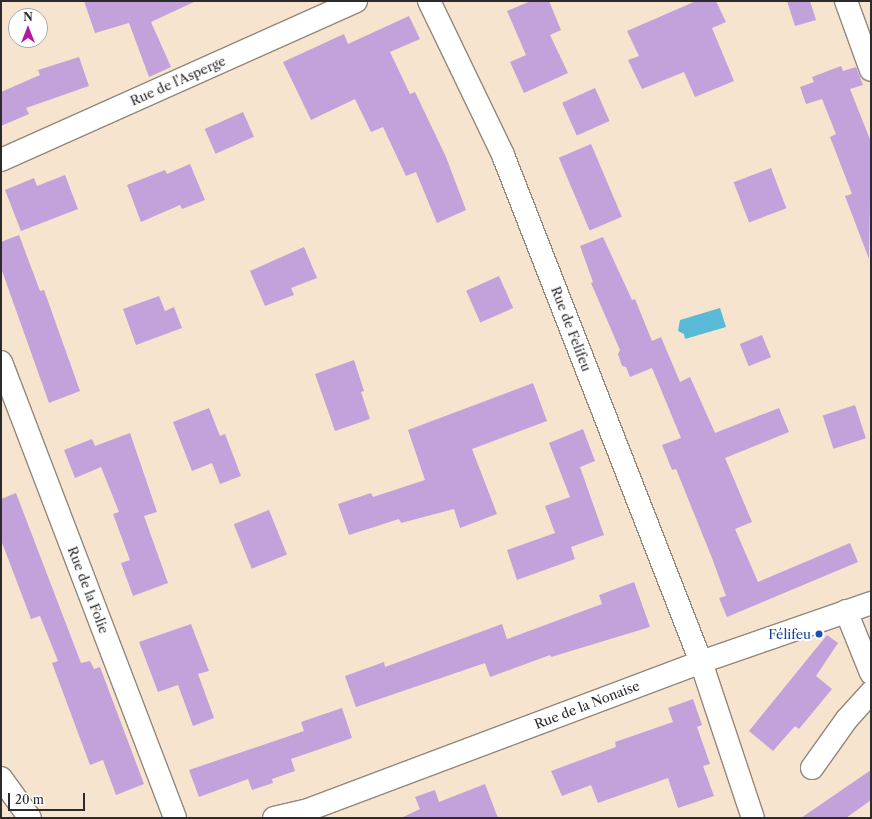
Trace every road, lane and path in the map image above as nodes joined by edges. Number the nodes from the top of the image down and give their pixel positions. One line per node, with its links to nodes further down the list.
1 (356, 1): 5 (street, Rue de l'Asperge)
2 (429, 1): 9 (street, Rue de Felifeu)
3 (846, 1): 4 (street)
4 (871, 70)
5 (1, 160)
6 (1, 362): 17 (street, Rue de la Folie)
7 (871, 602): 8 (street, Rue de la Nonaise)
8 (846, 611): 9 (street, Rue de la Nonaise); 10 (street)
9 (701, 662): 14 (street, Rue de la Nonaise); 19 (street, Rue de Felifeu)
10 (871, 674)
11 (871, 692): 12 (street)
12 (812, 768)
13 (4, 784): 15 (street); 16 (street)
14 (302, 814): 18 (street, Rue de la Nonaise)
15 (17, 818)
16 (30, 818)
17 (175, 818)
18 (274, 818)
19 (753, 818)

